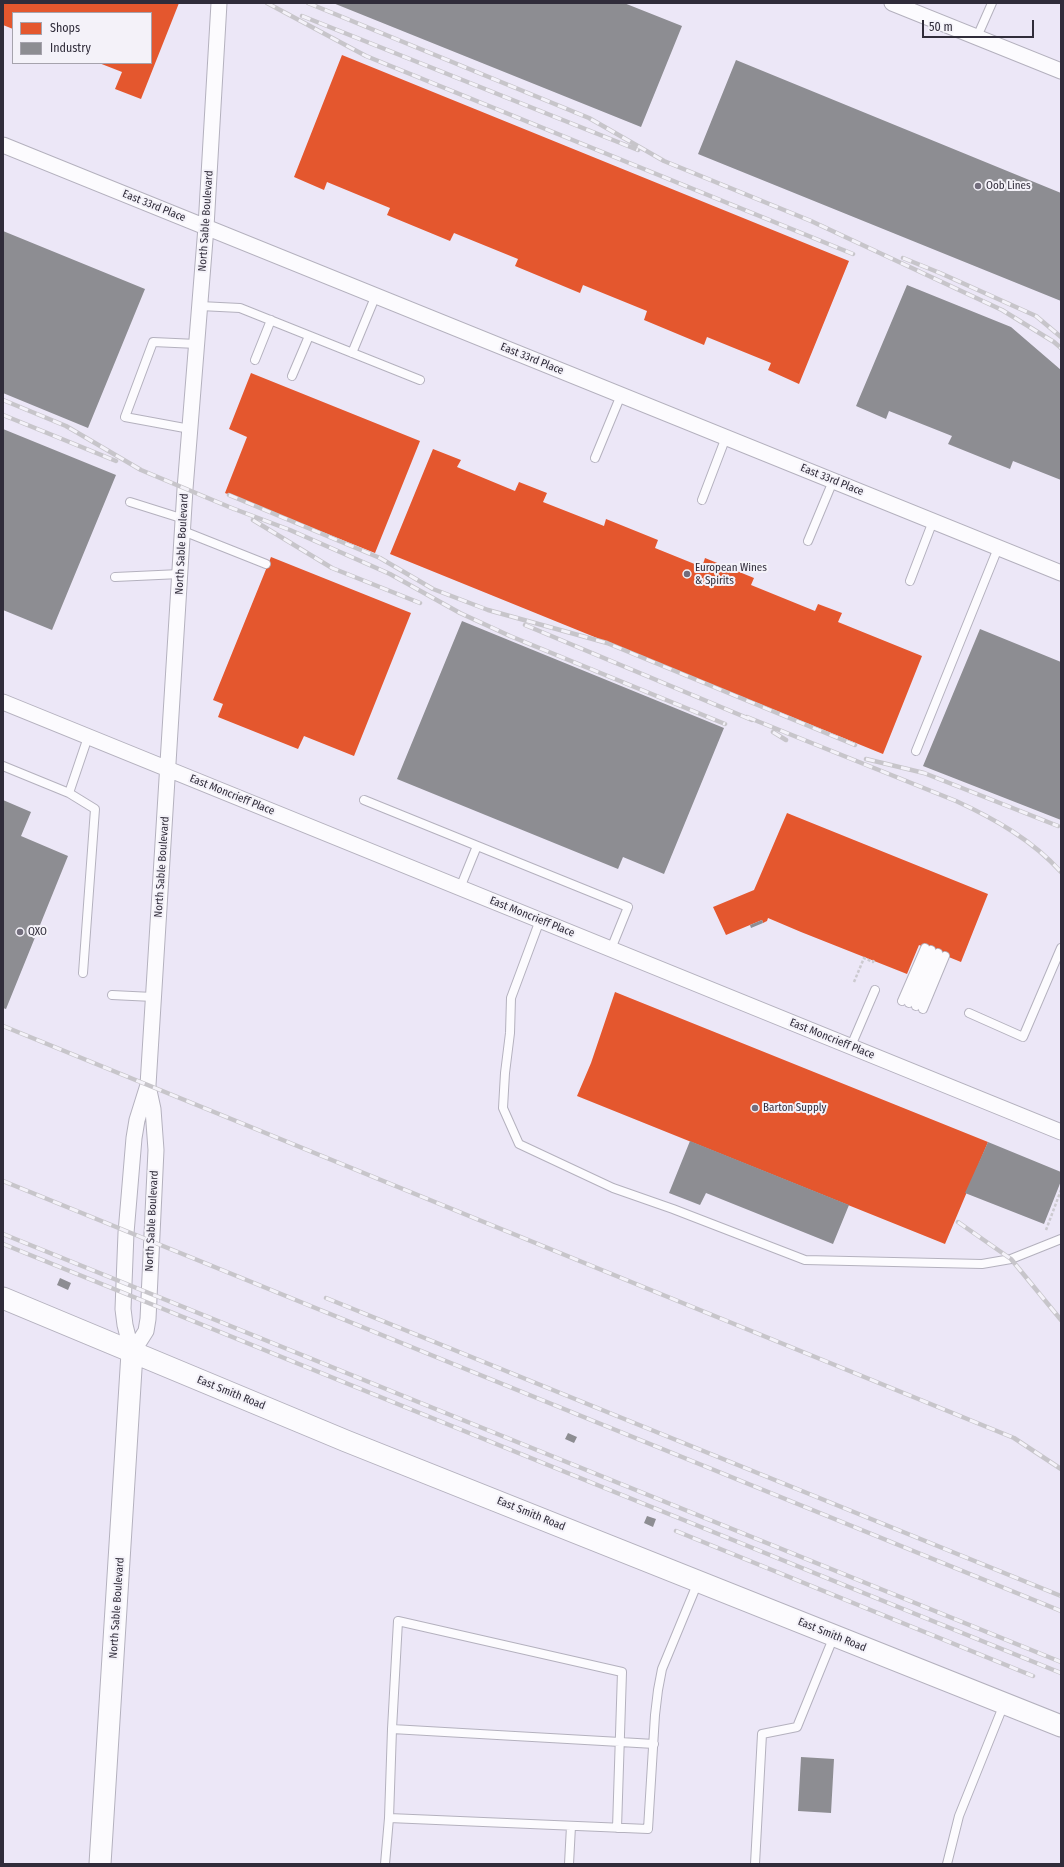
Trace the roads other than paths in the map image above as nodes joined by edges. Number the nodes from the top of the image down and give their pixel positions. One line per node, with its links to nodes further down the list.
1 (219, 3): 7 (street, North Sable Boulevard)
2 (892, 3): 4 (street)
3 (992, 3): 4 (lane)
4 (977, 37): 5 (street)
5 (1061, 71)
6 (3, 145): 7 (street, East 33rd Place)
7 (206, 227): 8 (street, East 33rd Place); 9 (street, North Sable Boulevard)
8 (376, 296): 13 (lane); 17 (street, East 33rd Place)
9 (200, 306): 10 (lane); 12 (street, North Sable Boulevard)
10 (271, 320): 11 (lane); 14 (lane)
11 (309, 336): 13 (lane); 15 (lane)
12 (196, 344): 18 (street, North Sable Boulevard); 18 (lane)
13 (352, 353): 16 (lane)
14 (255, 360)
15 (292, 376)
16 (420, 380)
17 (621, 395): 19 (street, East 33rd Place); 20 (lane)
18 (190, 429): 25 (street, North Sable Boulevard)
19 (726, 437): 21 (street, East 33rd Place); 22 (lane)
20 (595, 458)
21 (833, 481): 24 (street, East 33rd Place); 26 (lane)
22 (702, 500)
23 (130, 502): 25 (lane)
24 (933, 521): 27 (street, East 33rd Place); 32 (lane)
25 (183, 525): 28 (lane); 30 (street, North Sable Boulevard)
26 (808, 541)
27 (998, 548): 29 (street, East 33rd Place); 35 (lane)
28 (266, 564)
29 (1061, 573)
30 (180, 574): 31 (lane); 37 (street, North Sable Boulevard)
31 (114, 577)
32 (910, 581)
33 (3, 702): 34 (street, East Moncrieff Place)
34 (88, 736): 37 (street, East Moncrieff Place); 38 (lane)
35 (916, 751)
36 (3, 766): 38 (lane)
37 (168, 769): 41 (street, East Moncrieff Place); 48 (street, North Sable Boulevard)
38 (69, 793): 45 (lane)
39 (364, 800): 40 (lane)
40 (477, 846): 41 (lane); 44 (lane)
41 (460, 888): 42 (street, East Moncrieff Place)
42 (540, 920): 44 (street, East Moncrieff Place); 54 (lane)
43 (1061, 948): 50 (lane)
44 (611, 949): 51 (street, East Moncrieff Place)
45 (83, 973)
46 (875, 990): 51 (lane)
47 (112, 995): 48 (lane)
48 (153, 997): 52 (street, North Sable Boulevard)
49 (912, 1005): 49 (lane)
50 (968, 1013)
51 (851, 1046): 53 (street, East Moncrieff Place)
52 (148, 1085): 56 (street, North Sable Boulevard); 56 (street, North Sable Boulevard)
53 (1061, 1132)
54 (1061, 1239)
55 (3, 1298): 56 (street, East Smith Road)
56 (132, 1353): 57 (street, East Smith Road); 67 (street, North Sable Boulevard)
57 (698, 1581): 58 (street, East Smith Road); 63 (lane)
58 (834, 1636): 59 (street, East Smith Road); 70 (lane)
59 (1004, 1703): 60 (street, East Smith Road); 71 (lane)
60 (1061, 1726)
61 (392, 1729): 62 (lane); 62 (lane); 64 (lane)
62 (620, 1742): 63 (lane); 66 (lane)
63 (654, 1744): 66 (lane)
64 (389, 1818): 65 (lane); 68 (lane)
65 (571, 1826): 66 (lane); 69 (lane)
66 (617, 1828)
67 (100, 1864)
68 (385, 1864)
69 (569, 1864)
70 (755, 1864)
71 (947, 1864)

